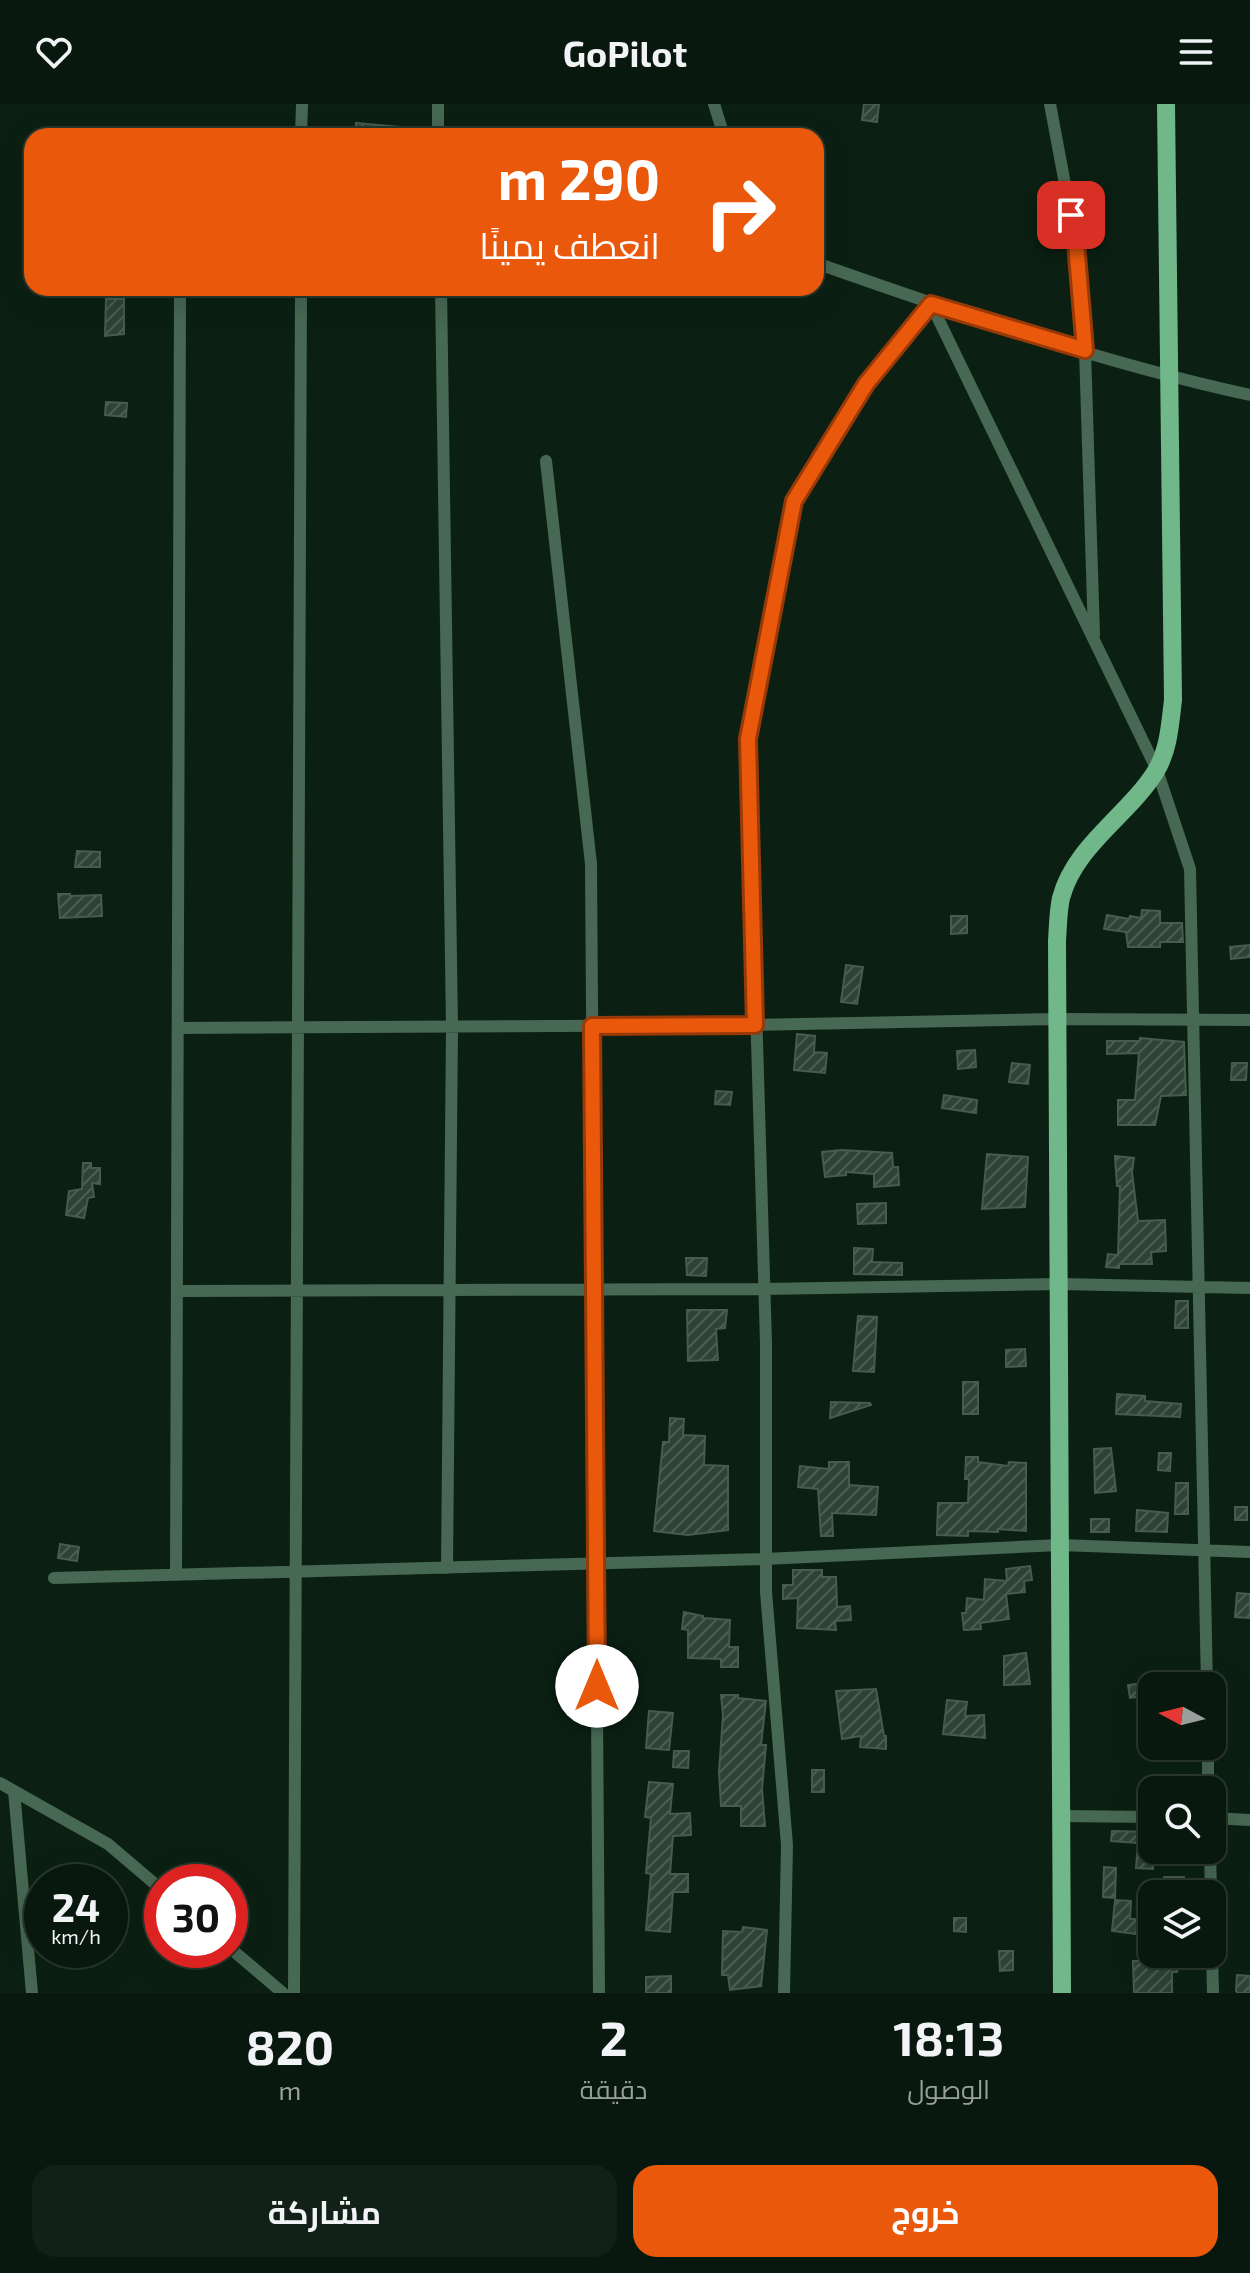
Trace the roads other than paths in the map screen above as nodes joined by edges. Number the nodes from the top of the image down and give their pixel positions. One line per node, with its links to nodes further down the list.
1 (302, 104): 6 (street)
2 (438, 104): 7 (street)
3 (714, 104): 8 (street)
4 (1050, 104): 14 (street)
5 (1166, 104): 15 (main road)
6 (301, 128)
7 (438, 128)
8 (722, 128)
9 (824, 266): 13 (street)
10 (180, 296): 26 (street)
11 (301, 296): 27 (street)
12 (441, 296): 25 (street)
13 (931, 304): 14 (street); 18 (street); 23 (street)
14 (1085, 350): 15 (street); 18 (street)
15 (1169, 377): 16 (street); 19 (main road)
16 (1250, 395)
17 (546, 461): 24 (street)
18 (1095, 642): 19 (street)
19 (1157, 770): 20 (main road); 21 (street)
20 (1058, 1019): 21 (street); 23 (street); 28 (main road)
21 (1193, 1020): 22 (street); 29 (street)
22 (1250, 1020)
23 (755, 1025): 24 (street); 32 (street)
24 (592, 1026): 25 (street); 31 (street)
25 (452, 1027): 27 (street); 33 (street)
26 (178, 1028): 27 (street); 34 (street)
27 (298, 1028): 35 (street)
28 (1059, 1284): 29 (street); 32 (street); 36 (main road)
29 (1199, 1288): 30 (street); 37 (street)
30 (1250, 1288)
31 (594, 1289): 32 (street); 33 (street); 40 (street)
32 (764, 1289): 39 (street)
33 (450, 1290): 35 (street); 41 (street)
34 (177, 1291): 35 (street); 43 (street)
35 (297, 1291): 42 (street)
36 (1060, 1545): 37 (street); 39 (street); 48 (main road)
37 (1205, 1552): 38 (street); 45 (street)
38 (1250, 1552)
39 (765, 1559): 40 (street); 59 (street)
40 (596, 1563): 41 (street); 58 (street)
41 (447, 1568): 42 (street)
42 (296, 1572): 43 (street); 57 (street)
43 (176, 1575): 44 (street)
44 (54, 1578)
45 (1207, 1672)
46 (0, 1783): 47 (street)
47 (14, 1791): 52 (street); 55 (street)
48 (1061, 1816): 49 (street); 60 (main road)
49 (1138, 1817)
50 (1226, 1819): 51 (street)
51 (1250, 1820)
52 (144, 1875)
53 (248, 1963): 56 (street)
54 (1212, 1968): 61 (street)
55 (32, 1993)
56 (283, 1993)
57 (294, 1993)
58 (599, 1993)
59 (784, 1993)
60 (1062, 1993)
61 (1213, 1993)

